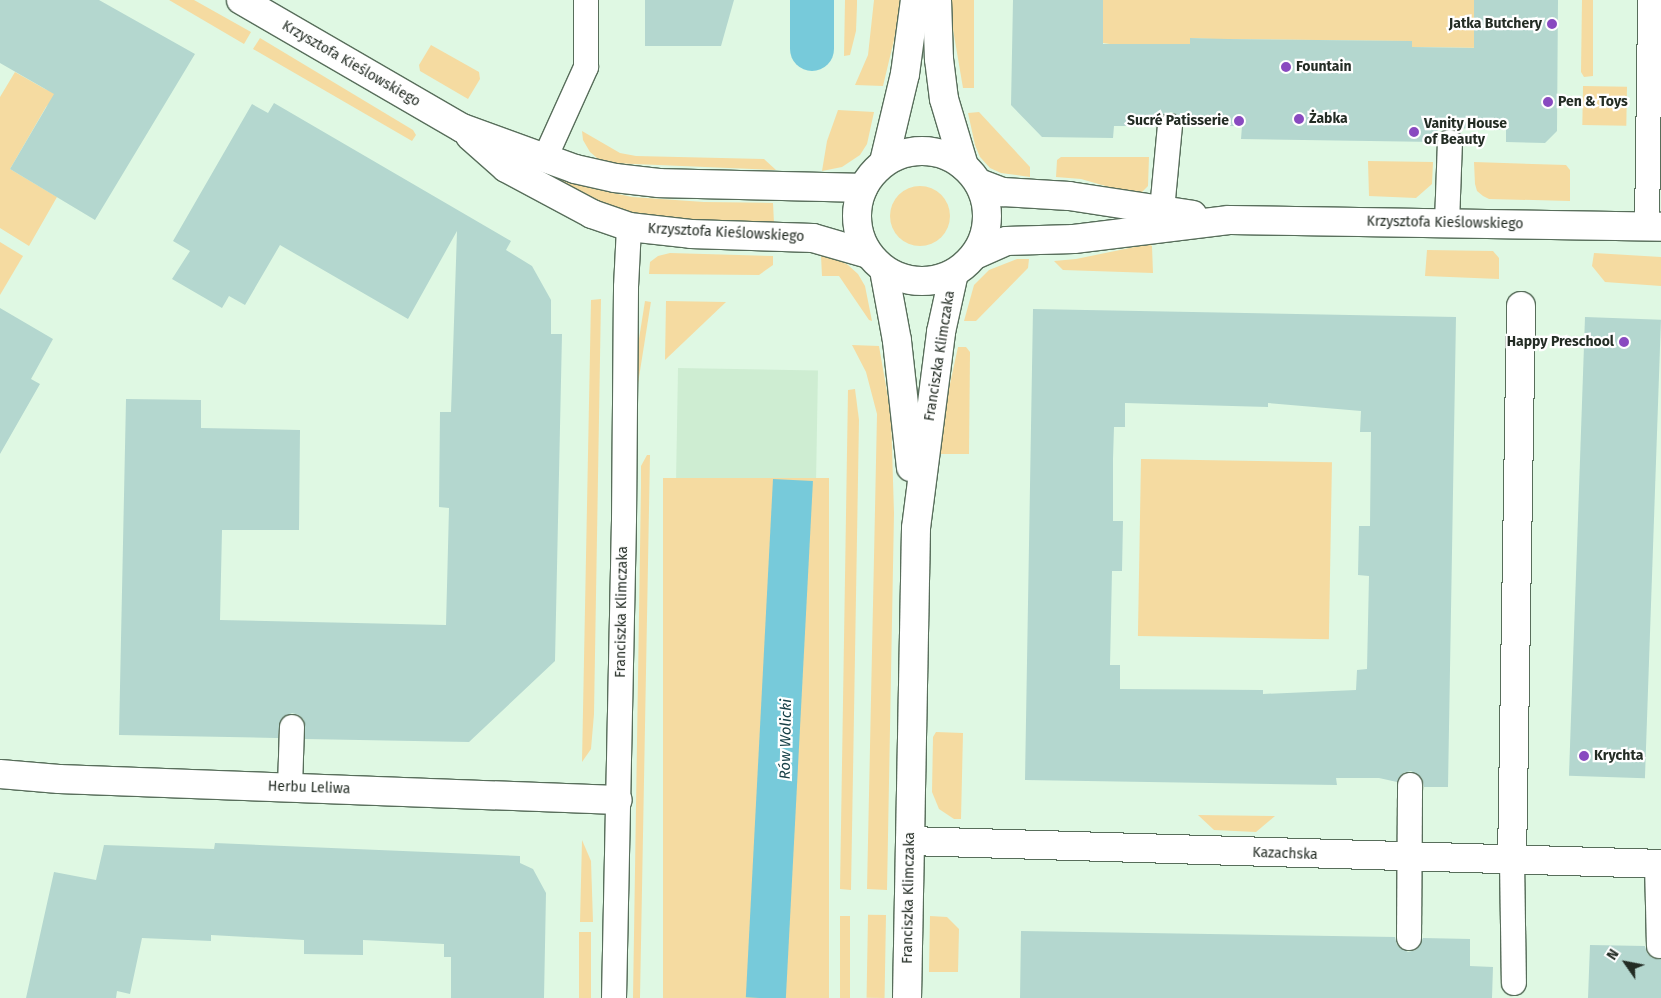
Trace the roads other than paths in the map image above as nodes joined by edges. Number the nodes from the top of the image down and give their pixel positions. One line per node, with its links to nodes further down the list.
1 (241, 0): 7 (street, Krzysztofa Kieślowskiego)
2 (586, 0): 9 (lane)
3 (915, 0): 10 (street)
4 (936, 0): 11 (street)
5 (1650, 0): 17 (lane)
6 (1170, 126): 13 (lane)
7 (462, 128): 9 (street, Krzysztofa Kieślowskiego); 16 (street, Krzysztofa Kieślowskiego)
8 (1450, 142): 15 (lane)
9 (545, 158): 12 (street, Krzysztofa Kieślowskiego)
10 (884, 162): 11 (street); 12 (street)
11 (971, 174): 13 (street, Krzysztofa Kieślowskiego); 18 (street)
12 (862, 188): 19 (street)
13 (1162, 210): 14 (street, Krzysztofa Kieślowskiego)
14 (1229, 220): 15 (street, Krzysztofa Kieślowskiego); 18 (street, Krzysztofa Kieślowskiego)
15 (1447, 222): 17 (street, Krzysztofa Kieślowskiego)
16 (629, 226): 19 (street, Krzysztofa Kieślowskiego); 27 (lane, Franciszka Klimczaka)
17 (1654, 226)
18 (975, 255): 20 (street)
19 (876, 262): 20 (street); 22 (street, Franciszka Klimczaka)
20 (954, 273): 22 (street, Franciszka Klimczaka)
21 (1521, 306): 30 (street)
22 (916, 528): 28 (street, Franciszka Klimczaka)
23 (292, 727): 26 (lane)
24 (1, 781): 26 (street, Herbu Leliwa)
25 (1410, 785): 29 (lane)
26 (290, 787): 27 (street, Herbu Leliwa)
27 (618, 800): 35 (lane, Franciszka Klimczaka)
28 (910, 842): 29 (street, Kazachska); 36 (street, Franciszka Klimczaka)
29 (1409, 858): 30 (street, Kazachska); 32 (lane)
30 (1512, 861): 31 (street, Kazachska); 34 (lane)
31 (1659, 864): 33 (lane)
32 (1410, 938)
33 (1659, 946)
34 (1514, 983)
35 (614, 998)
36 (907, 998)

